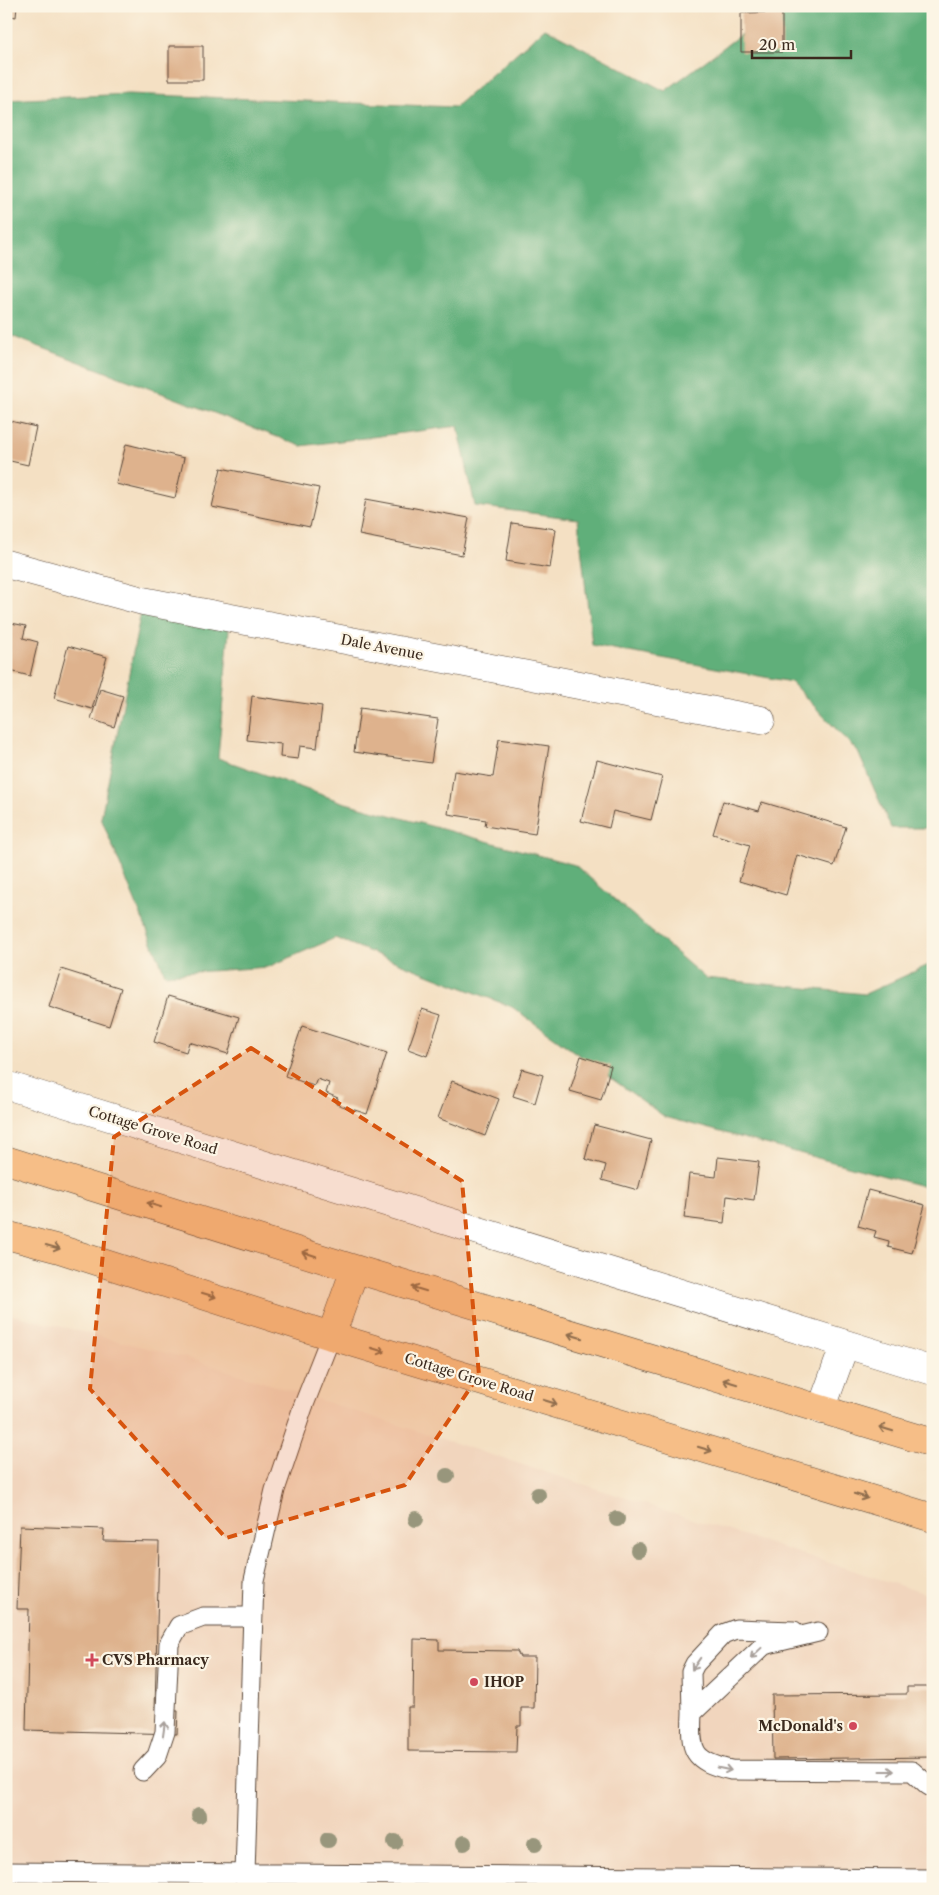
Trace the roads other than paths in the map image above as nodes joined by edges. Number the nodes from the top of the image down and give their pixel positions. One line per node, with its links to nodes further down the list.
1 (6, 564): 2 (street, Dale Avenue)
2 (761, 720)
3 (6, 1085): 8 (street, Cottage Grove Road)
4 (6, 1160): 6 (main road, one-way to 4)
5 (6, 1235): 7 (main road, Cottage Grove Road, one-way to 7)
6 (355, 1269): 7 (main road); 10 (main road, one-way to 6)
7 (331, 1336): 12 (main road, Cottage Grove Road, one-way to 12); 13 (lane)
8 (845, 1344): 9 (street, Cottage Grove Road); 10 (street)
9 (933, 1371)
10 (821, 1410): 11 (main road, one-way to 10)
11 (933, 1443)
12 (933, 1518)
13 (253, 1617): 15 (lane, one-way to 13); 18 (lane)
14 (692, 1713): 14 (lane); 16 (lane, one-way to 16)
15 (143, 1771)
16 (929, 1786)
17 (6, 1872): 18 (lane)
18 (245, 1874): 19 (lane)
19 (933, 1879)

